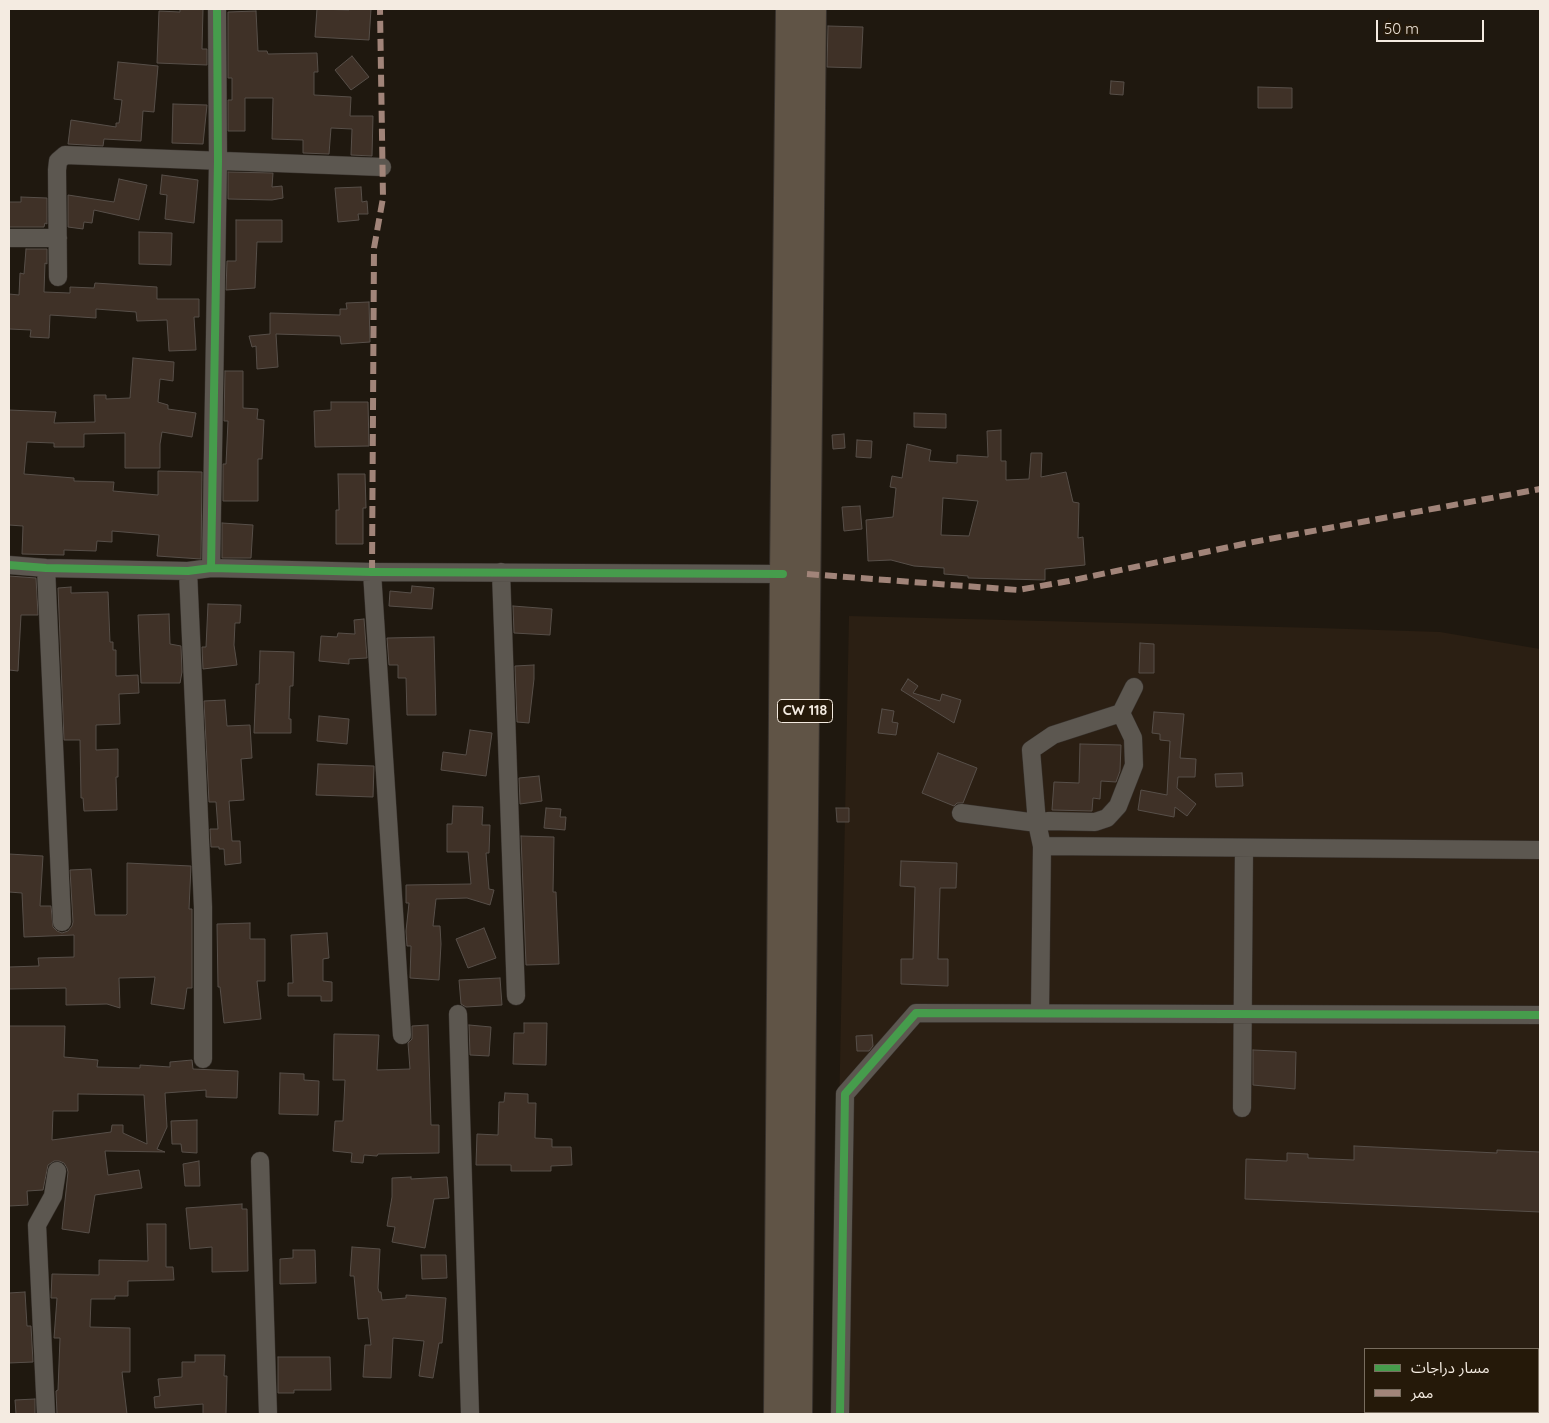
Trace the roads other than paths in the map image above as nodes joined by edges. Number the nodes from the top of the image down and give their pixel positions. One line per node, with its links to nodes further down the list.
1 (216, 9): 4 (street)
2 (789, 9): 15 (highway, CW 118)
3 (812, 9): 38 (highway, CW 118)
4 (218, 160): 5 (street); 7 (street); 11 (street)
5 (382, 167)
6 (9, 238): 7 (street)
7 (58, 238): 8 (street)
8 (58, 277)
9 (9, 564): 10 (street)
10 (46, 568): 12 (street); 23 (street)
11 (211, 568): 12 (street); 13 (street)
12 (188, 571): 30 (street)
13 (372, 572): 14 (street); 29 (street)
14 (501, 572): 15 (street); 24 (street)
15 (783, 574): 37 (highway, CW 118)
16 (1134, 687): 17 (street)
17 (1121, 713): 19 (street); 19 (street)
18 (961, 813): 19 (street)
19 (1037, 823): 20 (street)
20 (1042, 846): 21 (street); 25 (street)
21 (1244, 848): 22 (street); 27 (street)
22 (1540, 850)
23 (62, 922)
24 (516, 996)
25 (1040, 1013): 27 (street); 39 (street)
26 (458, 1014): 36 (street)
27 (1244, 1014): 28 (street); 31 (street)
28 (1540, 1015)
29 (402, 1035)
30 (203, 1060)
31 (1242, 1108)
32 (260, 1161): 35 (street)
33 (57, 1170): 34 (street)
34 (46, 1414)
35 (268, 1414)
36 (470, 1414)
37 (778, 1414)
38 (800, 1414)
39 (840, 1414)

